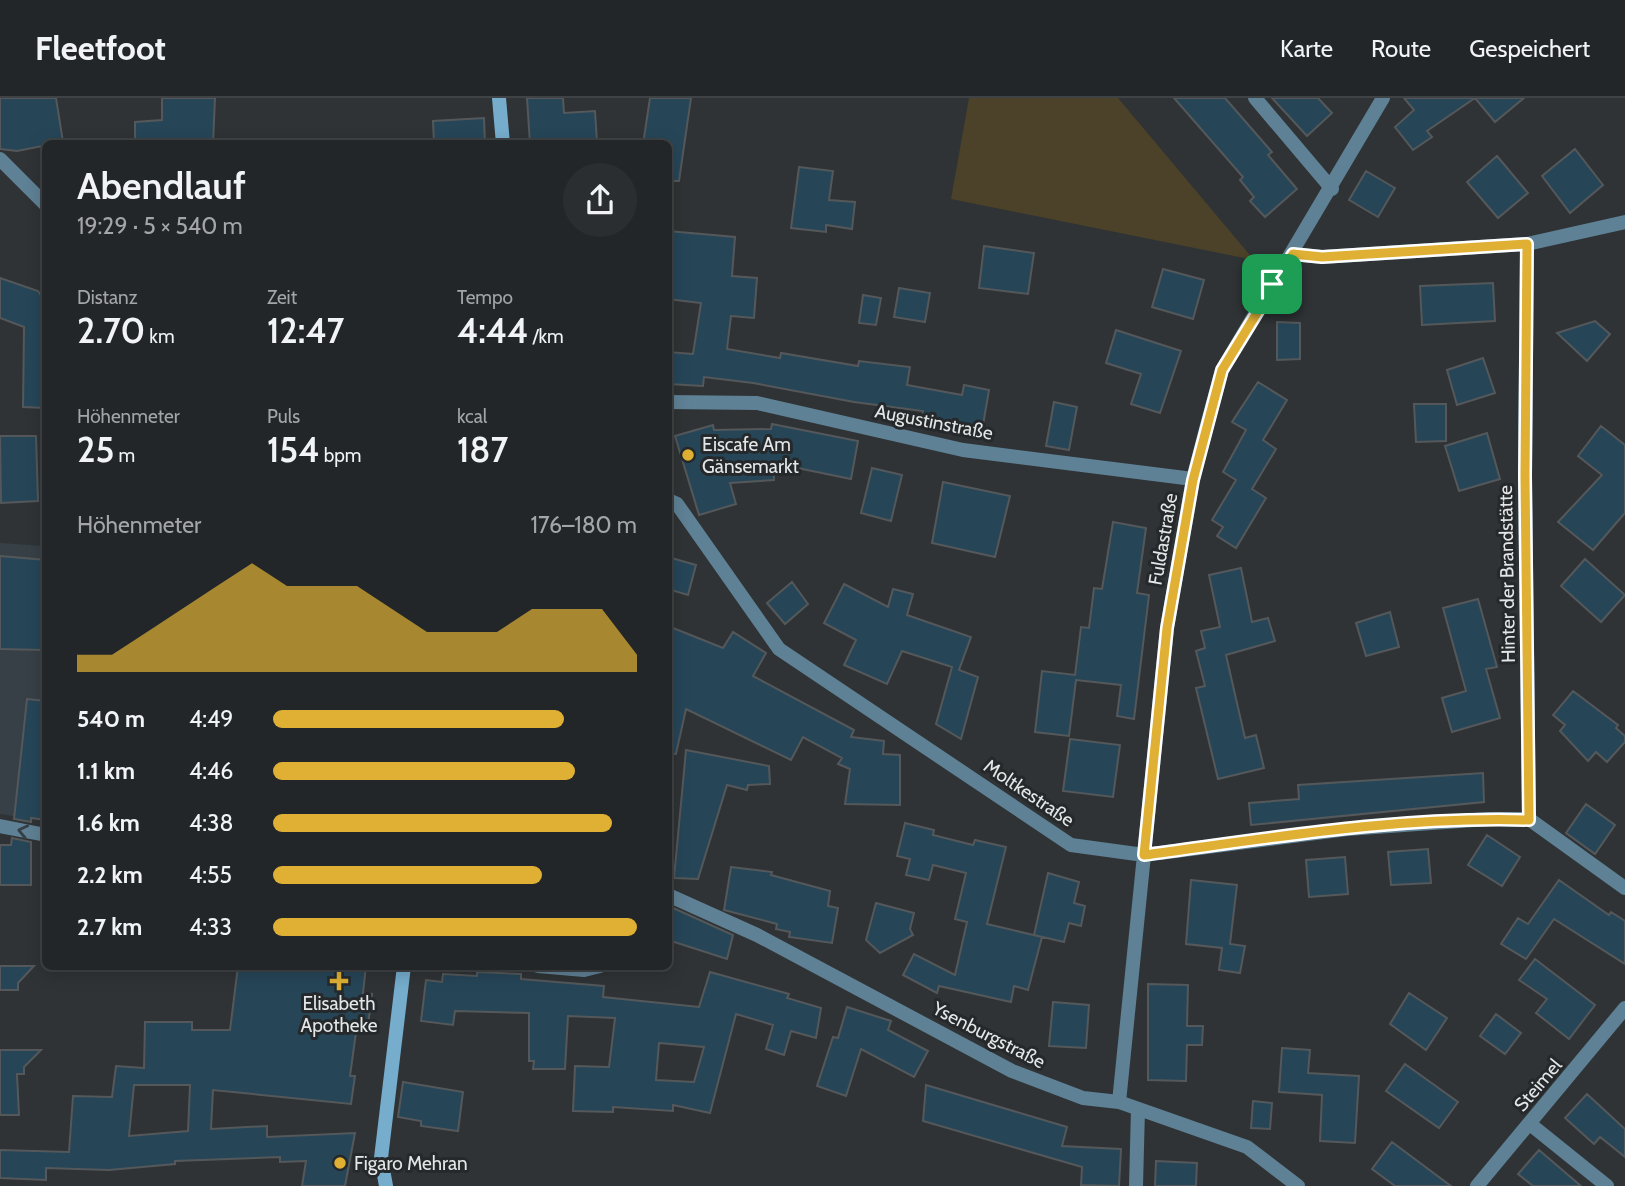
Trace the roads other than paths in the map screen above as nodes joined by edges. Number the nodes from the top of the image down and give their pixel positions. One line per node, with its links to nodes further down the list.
1 (499, 98): 4 (street)
2 (1255, 98): 6 (street)
3 (1382, 98): 6 (street, Fuldastraße)
4 (503, 140)
5 (0, 159): 7 (street)
6 (1332, 189): 10 (street, Fuldastraße)
7 (42, 201)
8 (1625, 222): 9 (street)
9 (1527, 244): 10 (street); 14 (street, Hinter der Brandstätte)
10 (1293, 254): 12 (street, Fuldastraße)
11 (672, 402): 12 (street, Augustinstraße)
12 (1193, 480): 17 (street, Fuldastraße)
13 (672, 502): 17 (street, Moltkestraße)
14 (1529, 820): 17 (street, Moltkestraße); 18 (street)
15 (0, 826): 16 (street, one-way to 15)
16 (42, 834)
17 (1144, 855): 22 (street, Fuldastraße)
18 (1625, 888)
19 (672, 897): 22 (street, Ysenburgstraße)
20 (404, 970): 25 (street)
21 (1625, 1008): 24 (street, Steimel)
22 (1119, 1102): 23 (street, Ysenburgstraße)
23 (1138, 1109): 26 (street); 27 (street, Ysenburgstraße)
24 (1530, 1124): 28 (street, Steimel); 29 (street)
25 (386, 1186)
26 (1136, 1186)
27 (1298, 1186)
28 (1477, 1186)
29 (1607, 1186)

